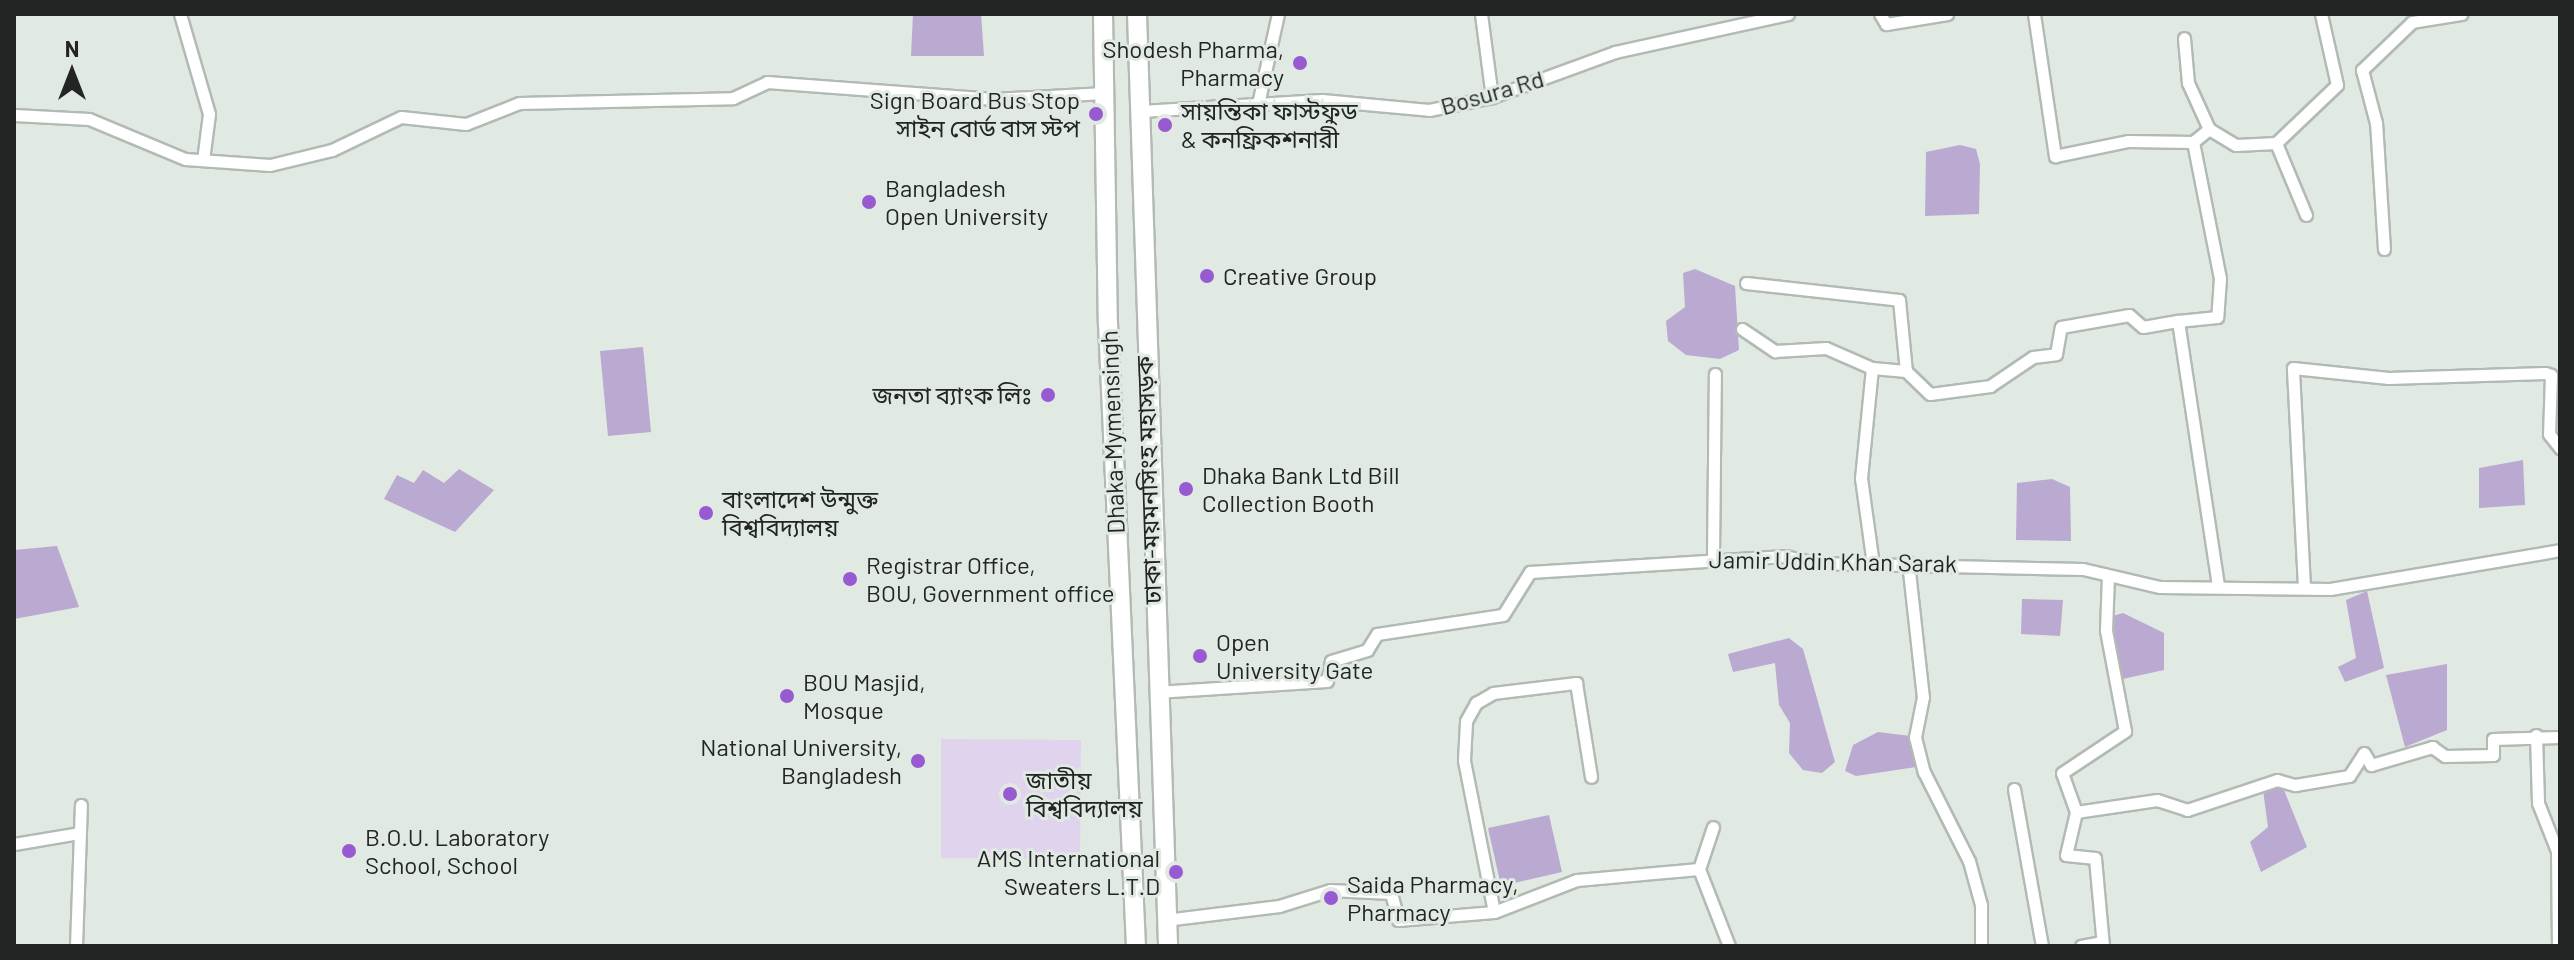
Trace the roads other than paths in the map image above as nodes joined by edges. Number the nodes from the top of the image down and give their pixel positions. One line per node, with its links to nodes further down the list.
1 (180, 14): 21 (street)
2 (1103, 14): 13 (highway, Dhaka-Mymensingh)
3 (1137, 14): 16 (highway, ঢাকা-ময়মনসিংহ মহাসড়ক)
4 (1278, 14): 15 (street)
5 (1481, 14): 14 (street)
6 (1788, 14): 14 (street, Bosura Rd)
7 (1880, 14): 8 (street)
8 (1947, 14)
9 (2034, 14): 19 (street)
10 (2321, 14): 20 (street)
11 (2461, 14): 23 (street)
12 (2184, 38): 18 (street)
13 (1104, 93): 21 (street); 53 (highway, Dhaka-Mymensingh)
14 (1492, 97): 15 (street, Bosura Rd)
15 (1258, 104): 16 (street, Bosura Rd)
16 (1141, 111): 38 (highway, ঢাকা-ময়মনসিংহ মহাসড়ক)
17 (14, 115): 21 (street)
18 (2209, 129): 19 (street); 20 (street)
19 (2193, 142): 25 (street)
20 (2276, 143): 22 (street)
21 (203, 160)
22 (2306, 215)
23 (2384, 249)
24 (1746, 283): 28 (street)
25 (2178, 321): 28 (street); 36 (street)
26 (1742, 329): 27 (street)
27 (1872, 368): 28 (street); 34 (street)
28 (1906, 371)
29 (1715, 374): 32 (street)
30 (2560, 448): 37 (street)
31 (2560, 550): 37 (street, Jamir Uddin Khan Sarak)
32 (1713, 556): 34 (street, Jamir Uddin Khan Sarak); 38 (street, Jamir Uddin Khan Sarak)
33 (1908, 562): 34 (street, Jamir Uddin Khan Sarak); 35 (street, Jamir Uddin Khan Sarak); 56 (street)
34 (1873, 564)
35 (2108, 576): 36 (street, Jamir Uddin Khan Sarak); 44 (street)
36 (2218, 585): 37 (street, Jamir Uddin Khan Sarak)
37 (2304, 587)
38 (1155, 692): 50 (highway, ঢাকা-ময়মনসিংহ মহাসড়ক)
39 (2536, 735): 40 (street); 44 (street); 59 (street)
40 (2560, 737)
41 (1591, 777): 49 (street)
42 (2014, 789): 57 (street)
43 (81, 805): 46 (street)
44 (2076, 812): 51 (street)
45 (1713, 827): 48 (street)
46 (80, 833): 47 (street); 52 (street)
47 (14, 844)
48 (1699, 869): 49 (street); 55 (street)
49 (1494, 912): 50 (street)
50 (1164, 920): 54 (highway, ঢাকা-ময়মনসিংহ মহাসড়ক)
51 (2102, 944): 58 (street)
52 (76, 946)
53 (1136, 946)
54 (1168, 946)
55 (1729, 946)
56 (1981, 946)
57 (2042, 946)
58 (2081, 946)
59 (2558, 946)

